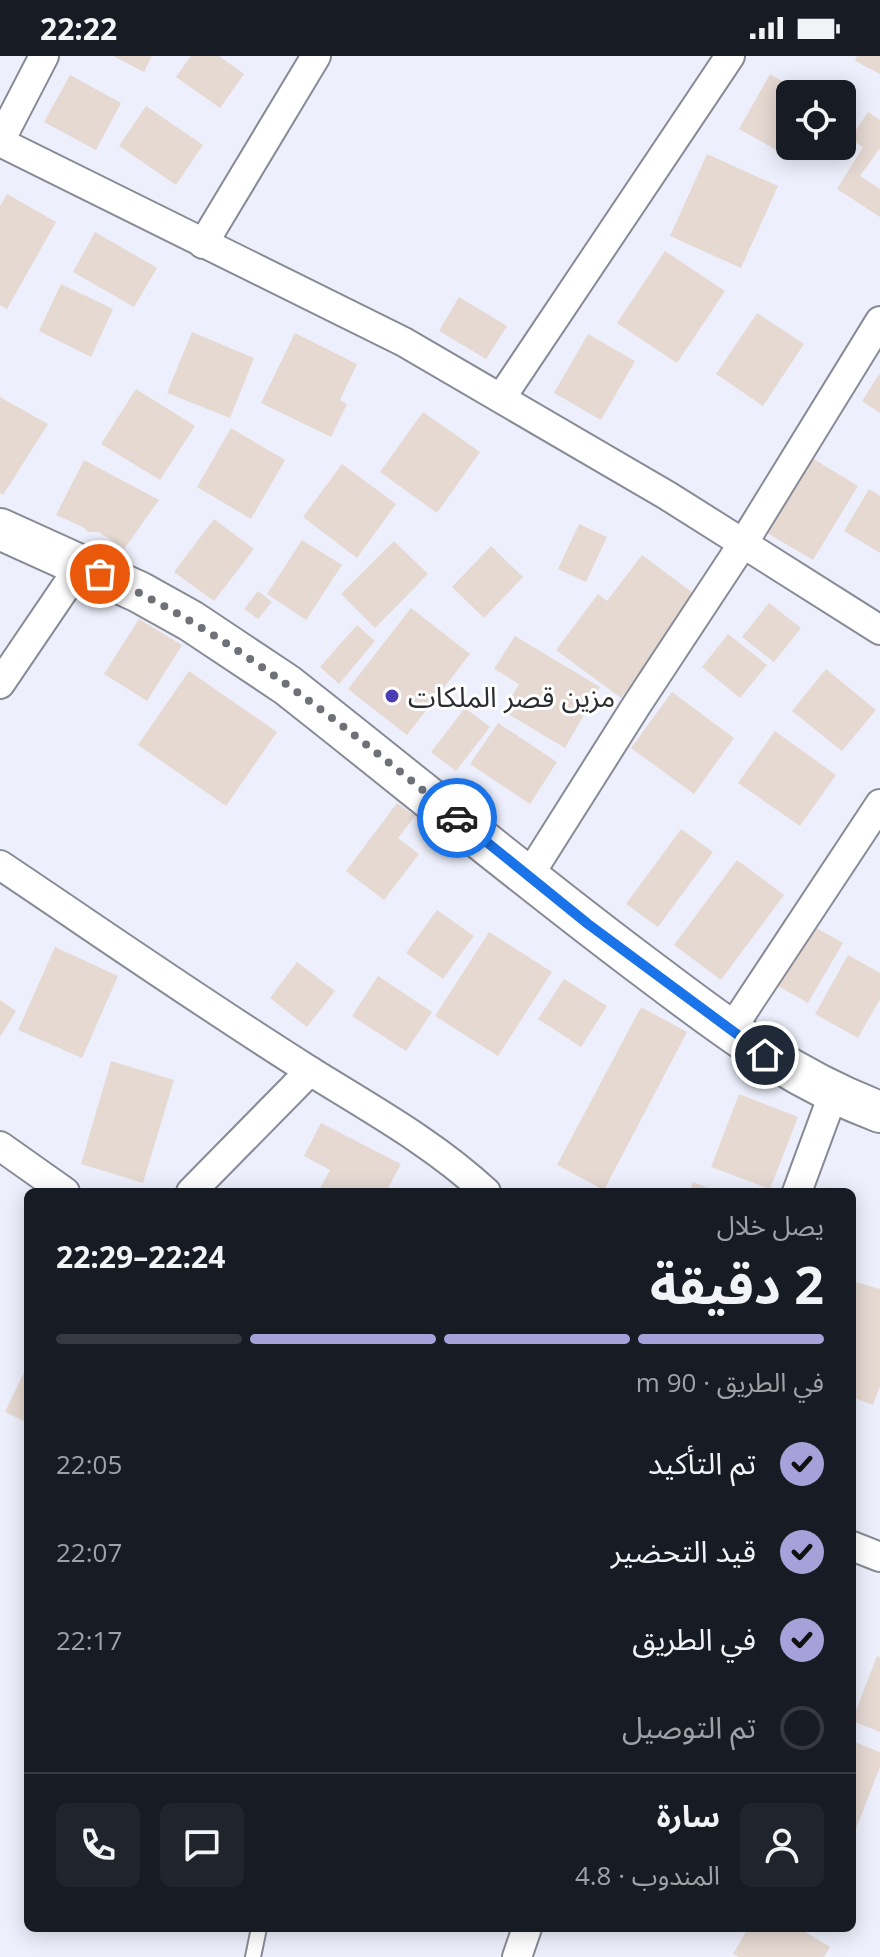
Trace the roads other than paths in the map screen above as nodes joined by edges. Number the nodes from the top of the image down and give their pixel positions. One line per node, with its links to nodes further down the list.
1 (44, 56): 4 (street)
2 (316, 56): 5 (street)
3 (730, 56): 7 (street)
4 (0, 141): 5 (street)
5 (203, 244): 7 (street)
6 (880, 321): 9 (street)
7 (501, 398): 9 (street)
8 (0, 529): 10 (street)
9 (744, 542): 11 (street); 15 (street)
10 (80, 566): 12 (street); 15 (street)
11 (880, 630)
12 (0, 684)
13 (880, 804): 16 (street)
14 (0, 865): 17 (street)
15 (528, 877): 16 (street)
16 (730, 1031): 18 (street)
17 (310, 1071): 22 (street); 23 (street)
18 (834, 1092): 19 (street); 24 (street)
19 (880, 1112)
20 (0, 1146): 21 (street)
21 (59, 1188)
22 (195, 1188)
23 (482, 1188)
24 (798, 1188)
25 (856, 1548): 26 (street)
26 (880, 1557)
27 (258, 1932): 29 (lane)
28 (526, 1932): 30 (street)
29 (253, 1957)
30 (517, 1957)

